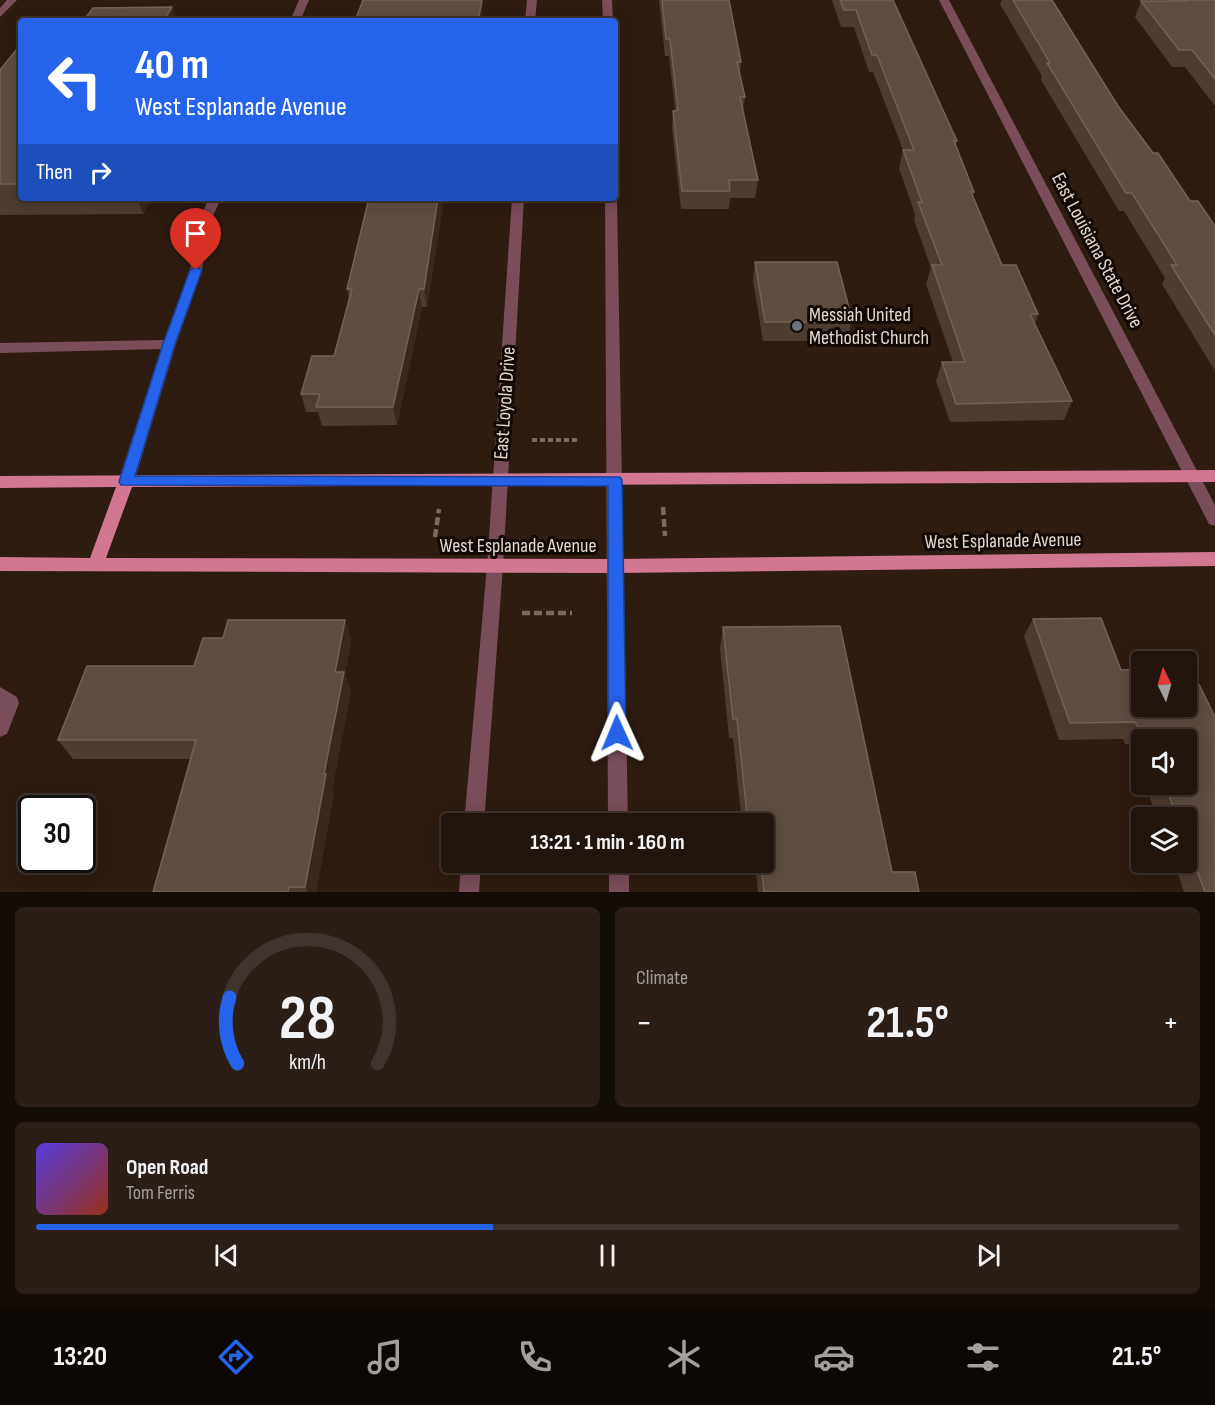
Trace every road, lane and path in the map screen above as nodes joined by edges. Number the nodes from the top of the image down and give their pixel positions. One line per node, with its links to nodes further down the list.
1 (12, 0): 6 (street)
2 (304, 0): 7 (street)
3 (532, 0): 8 (street)
4 (608, 0): 9 (street)
5 (944, 0): 18 (street, East Louisiana State Drive)
6 (0, 14)
7 (296, 18)
8 (530, 18)
9 (608, 18)
10 (214, 201): 13 (street)
11 (518, 201): 20 (street, East Loyola Drive)
12 (611, 201): 19 (street)
13 (169, 344): 14 (street); 22 (street)
14 (0, 348)
15 (525, 440): 16 (path)
16 (579, 440)
17 (1215, 476): 18 (main road)
18 (1193, 477): 19 (main road); 25 (street, East Louisiana State Drive)
19 (615, 480): 20 (main road); 32 (street)
20 (499, 481): 22 (main road); 31 (street, East Loyola Drive)
21 (0, 482): 22 (main road)
22 (126, 482): 29 (main road)
23 (440, 504): 27 (path)
24 (663, 507): 26 (path)
25 (1215, 520)
26 (665, 536)
27 (435, 541)
28 (1215, 559): 32 (main road, West Esplanade Avenue)
29 (96, 563): 30 (main road, West Esplanade Avenue); 31 (main road, West Esplanade Avenue)
30 (0, 564)
31 (495, 566): 32 (main road, West Esplanade Avenue); 37 (street, East Loyola Drive)
32 (615, 566): 38 (street)
33 (518, 613): 34 (path)
34 (572, 613)
35 (0, 695): 36 (street)
36 (0, 728)
37 (475, 813)
38 (618, 813)
39 (470, 873): 41 (street)
40 (619, 873): 42 (street)
41 (469, 892)
42 (619, 892)

